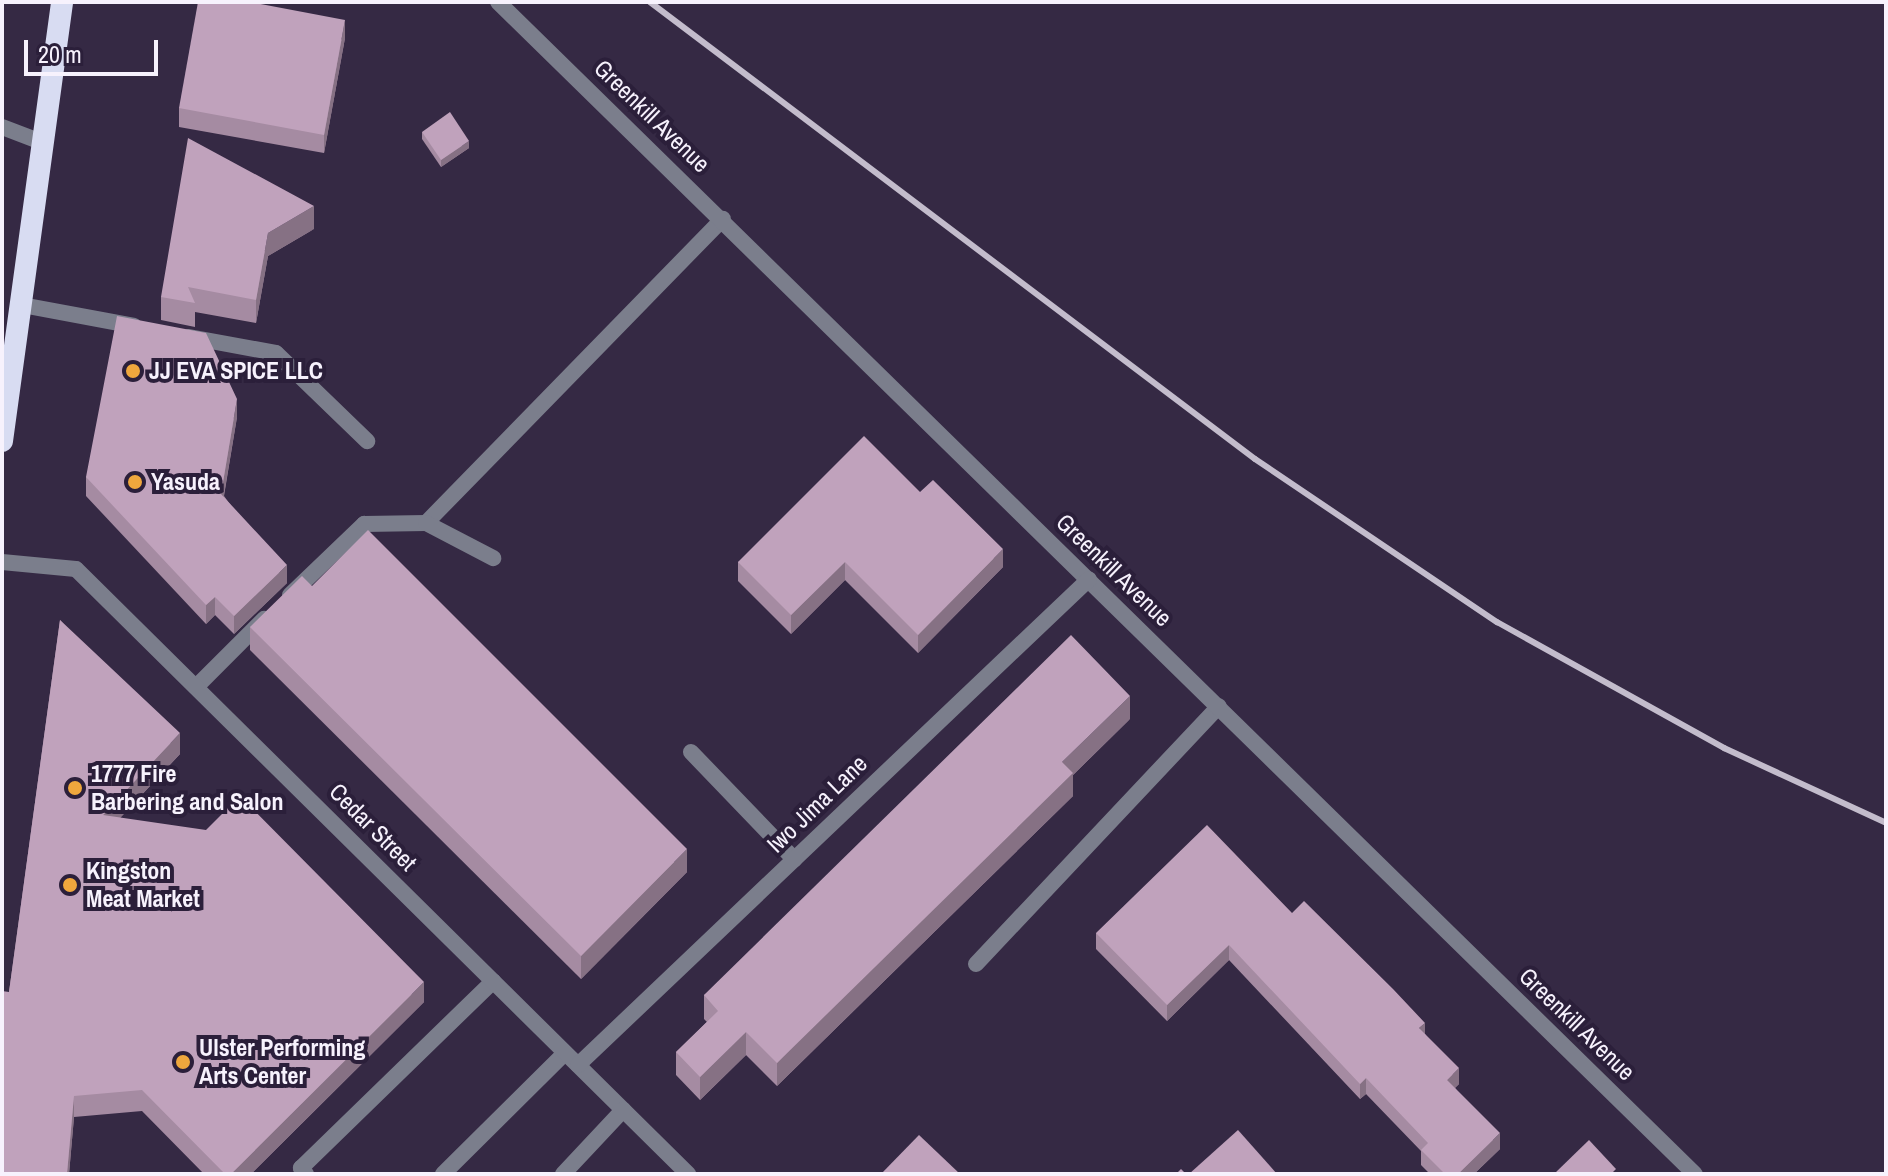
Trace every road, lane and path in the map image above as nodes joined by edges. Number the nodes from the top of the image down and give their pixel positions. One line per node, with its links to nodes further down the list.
1 (62, 2): 4 (highway)
2 (498, 2): 5 (street, Greenkill Avenue)
3 (2, 127): 4 (street)
4 (44, 143): 6 (highway)
5 (723, 219): 9 (street); 12 (street, Greenkill Avenue)
6 (22, 305): 7 (highway); 8 (street)
7 (2, 441)
8 (367, 441)
9 (426, 523): 10 (street); 13 (street)
10 (493, 558)
11 (2, 562): 13 (street, Cedar Street)
12 (1089, 579): 14 (street, Greenkill Avenue); 16 (street, Iwo Jima Lane)
13 (197, 686): 18 (street, Cedar Street)
14 (1219, 706): 17 (street); 26 (street, Greenkill Avenue)
15 (691, 752): 16 (street)
16 (794, 859): 20 (street, Iwo Jima Lane)
17 (976, 964)
18 (493, 981): 19 (street, Cedar Street); 22 (street)
19 (565, 1053): 20 (street, Cedar Street); 23 (street)
20 (578, 1065): 21 (street, Cedar Street)
21 (623, 1110): 24 (street); 25 (street, Cedar Street)
22 (306, 1174)
23 (443, 1174)
24 (563, 1174)
25 (688, 1174)
26 (1695, 1174)

